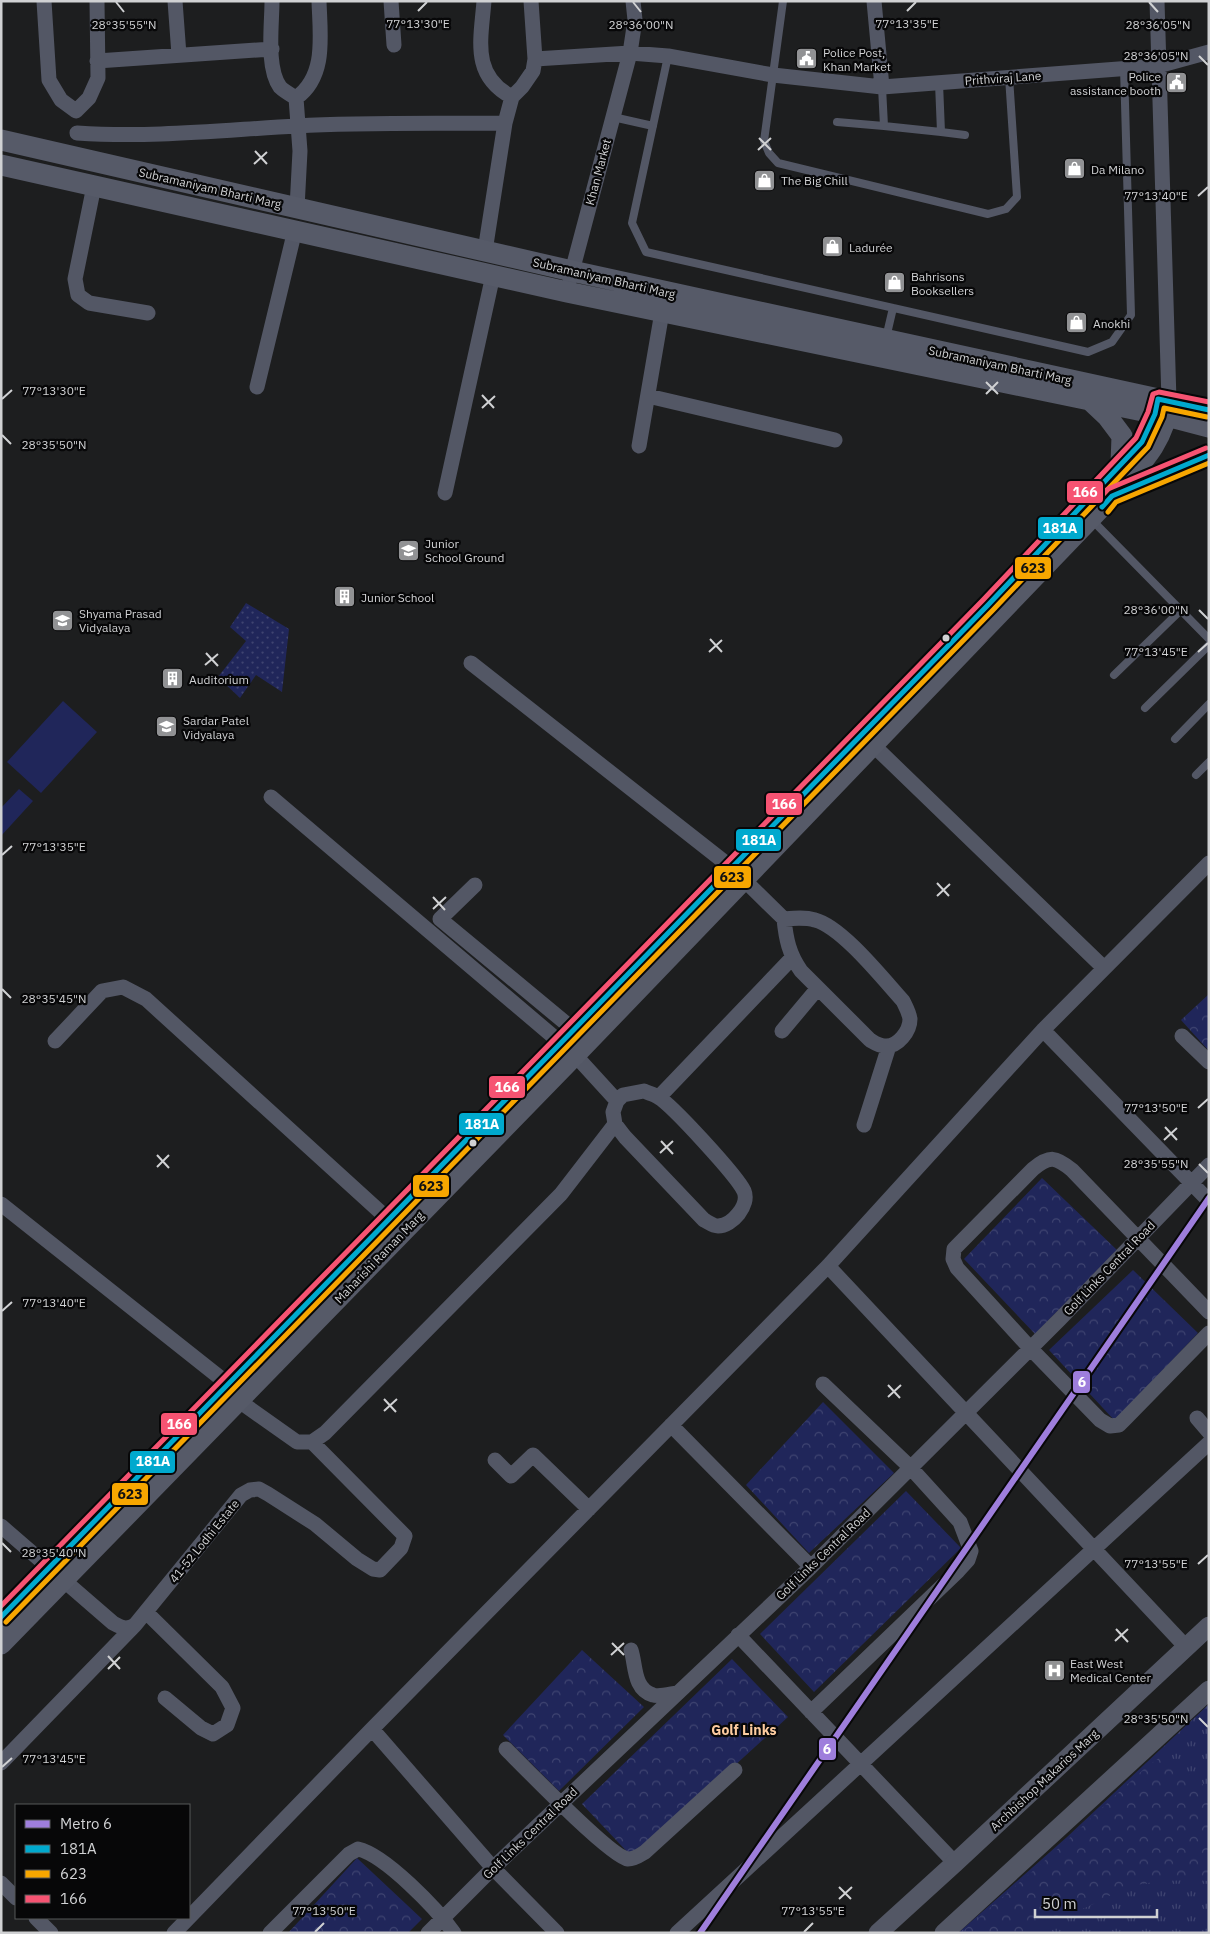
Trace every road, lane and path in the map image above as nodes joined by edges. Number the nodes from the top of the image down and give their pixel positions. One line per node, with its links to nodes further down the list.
1 (44, 1): 29 (street)
2 (97, 1): 20 (street)
3 (175, 1): 17 (street)
4 (272, 1): 14 (street)
5 (319, 1): 28 (street)
6 (392, 1): 13 (street)
7 (484, 1): 27 (street)
8 (531, 1): 19 (street)
9 (633, 1): 16 (street, Khan Market)
10 (783, 1): 23 (lane)
11 (874, 1): 26 (street)
12 (1156, 1): 21 (street)
13 (394, 45)
14 (272, 49): 17 (street); 28 (street)
15 (1209, 52): 21 (street, Prithviraj Lane)
16 (630, 53): 18 (street, Prithviraj Lane); 19 (street, Prithviraj Lane); 30 (street, Khan Market)
17 (179, 55): 20 (street)
18 (668, 56): 23 (street, Prithviraj Lane); 34 (lane)
19 (535, 59): 27 (street)
20 (97, 61): 29 (street)
21 (1158, 66): 22 (street, Prithviraj Lane); 55 (street)
22 (1124, 68): 24 (street, Prithviraj Lane); 48 (lane)
23 (773, 75): 24 (lane); 26 (street, Prithviraj Lane)
24 (1009, 77): 25 (street, Prithviraj Lane)
25 (939, 83): 26 (street, Prithviraj Lane); 36 (lane)
26 (882, 87): 35 (lane)
27 (512, 97): 32 (street)
28 (296, 98): 33 (street)
29 (76, 111): 37 (street)
30 (613, 117): 34 (lane); 47 (street, Khan Market)
31 (837, 122): 35 (lane)
32 (505, 123): 33 (street); 45 (street)
33 (299, 126): 37 (street); 43 (street)
34 (653, 126): 48 (lane)
35 (884, 126): 36 (lane)
36 (940, 132): 38 (lane)
37 (77, 133): 40 (street)
38 (965, 135)
39 (1, 140): 40 (main road, Subramaniyam Bharti Marg)
40 (79, 158): 43 (main road, Subramaniyam Bharti Marg)
41 (1, 165): 42 (main road, Subramaniyam Bharti Marg)
42 (94, 186): 44 (main road, Subramaniyam Bharti Marg); 50 (street)
43 (296, 208): 45 (main road, Subramaniyam Bharti Marg)
44 (295, 230): 46 (main road, Subramaniyam Bharti Marg); 52 (street)
45 (485, 251): 47 (main road, Subramaniyam Bharti Marg)
46 (493, 275): 47 (main road, Subramaniyam Bharti Marg); 62 (street)
47 (569, 282): 49 (main road, Subramaniyam Bharti Marg); 51 (main road, Subramaniyam Bharti Marg)
48 (893, 308): 51 (lane)
49 (662, 312): 51 (main road, Subramaniyam Bharti Marg); 53 (street)
50 (148, 313)
51 (883, 349): 54 (main road, Subramaniyam Bharti Marg); 55 (main road, Subramaniyam Bharti Marg)
52 (257, 387)
53 (648, 396): 58 (street); 59 (street)
54 (1090, 400): 55 (main road, Subramaniyam Bharti Marg); 61 (main road)
55 (1162, 407): 56 (main road, Subramaniyam Bharti Marg); 57 (main road, Subramaniyam Bharti Marg); 61 (main road, Maharishi Raman Marg); 63 (main road, Maharishi Raman Marg)
56 (1209, 410)
57 (1209, 427)
58 (835, 440)
59 (639, 446)
60 (1209, 455): 63 (main road)
61 (1121, 464): 78 (main road, Maharishi Raman Marg)
62 (445, 493)
63 (1112, 496): 64 (main road, Maharishi Raman Marg)
64 (1090, 519): 65 (lane); 73 (main road, Maharishi Raman Marg)
65 (1180, 610): 66 (lane); 69 (lane)
66 (1209, 639)
67 (1209, 645): 71 (lane)
68 (471, 663): 78 (street)
69 (1114, 675)
70 (1209, 704): 72 (lane)
71 (1145, 708)
72 (1175, 739)
73 (872, 744): 78 (main road, Maharishi Raman Marg); 82 (street)
74 (1209, 762): 75 (lane)
75 (1196, 775)
76 (271, 797): 88 (street)
77 (1209, 863): 82 (street)
78 (738, 873): 80 (street); 88 (main road, Maharishi Raman Marg)
79 (475, 886): 88 (street)
80 (784, 919): 81 (street); 89 (street)
81 (792, 958): 83 (street); 91 (street)
82 (1104, 968): 84 (street)
83 (818, 988): 85 (street); 89 (street)
84 (1043, 1030): 96 (street); 101 (street)
85 (782, 1031)
86 (1182, 1036): 90 (street)
87 (55, 1041): 99 (street)
88 (570, 1043): 92 (street); 99 (main road, Maharishi Raman Marg); 106 (main road, Maharishi Raman Marg)
89 (889, 1046): 94 (street)
90 (1209, 1062)
91 (659, 1097): 92 (street); 93 (street)
92 (617, 1101): 93 (street)
93 (614, 1124): 111 (street)
94 (864, 1125)
95 (1209, 1165): 96 (street, Golf Links Central Road)
96 (1190, 1183): 97 (street); 100 (street, Golf Links Central Road)
97 (1209, 1201)
98 (1, 1204): 106 (street)
99 (388, 1219): 106 (main road, Maharishi Raman Marg)
100 (1138, 1238): 102 (street); 104 (street, Golf Links Central Road); 104 (street)
101 (828, 1266): 107 (street); 109 (street)
102 (1209, 1312)
103 (1209, 1333): 104 (street)
104 (1030, 1348): 107 (street, Golf Links Central Road)
105 (823, 1384): 114 (street)
106 (234, 1392): 111 (street); 119 (main road, Maharishi Raman Marg)
107 (964, 1412): 114 (street, Golf Links Central Road); 117 (street)
108 (1197, 1418): 110 (street)
109 (671, 1426): 115 (street); 118 (street)
110 (1209, 1432)
111 (312, 1442): 120 (street, 41-52 Lodhi Estate)
112 (1209, 1443): 117 (street)
113 (495, 1460): 115 (street)
114 (910, 1467): 118 (street, Golf Links Central Road); 131 (street)
115 (589, 1509): 132 (street)
116 (1, 1526): 119 (street)
117 (1094, 1548): 126 (street); 135 (street)
118 (811, 1567): 124 (street, Golf Links Central Road)
119 (57, 1574): 121 (main road, Maharishi Raman Marg); 122 (street); 125 (main road, Maharishi Raman Marg)
120 (146, 1612): 122 (street, 41-52 Lodhi Estate); 130 (street)
121 (1, 1617)
122 (135, 1625): 134 (street, 41-52 Lodhi Estate)
123 (1209, 1626): 126 (street, Archbishop Makarios Marg)
124 (738, 1635): 129 (street, Golf Links Central Road); 131 (street)
125 (1, 1644)
126 (1186, 1647): 138 (street, Archbishop Makarios Marg)
127 (631, 1650): 129 (street)
128 (1209, 1690): 154 (street)
129 (677, 1693): 137 (street, Golf Links Central Road)
130 (166, 1698)
131 (811, 1712): 135 (street)
132 (372, 1729): 139 (street); 142 (street)
133 (506, 1749): 137 (street)
134 (1, 1763)
135 (860, 1764): 138 (street); 152 (street)
136 (735, 1770): 137 (street)
137 (561, 1804): 139 (street, Golf Links Central Road)
138 (955, 1864): 153 (street, Archbishop Makarios Marg)
139 (493, 1868): 143 (street, Golf Links Central Road); 151 (street)
140 (1, 1883): 141 (street)
141 (15, 1897)
142 (190, 1917)
143 (443, 1918): 148 (street); 149 (street, Golf Links Central Road); 150 (street)
144 (37, 1919): 146 (street)
145 (188, 1919): 147 (street)
146 (51, 1933)
147 (174, 1933)
148 (270, 1933)
149 (428, 1933)
150 (454, 1933)
151 (557, 1933)
152 (677, 1933)
153 (878, 1933)
154 (944, 1933)

